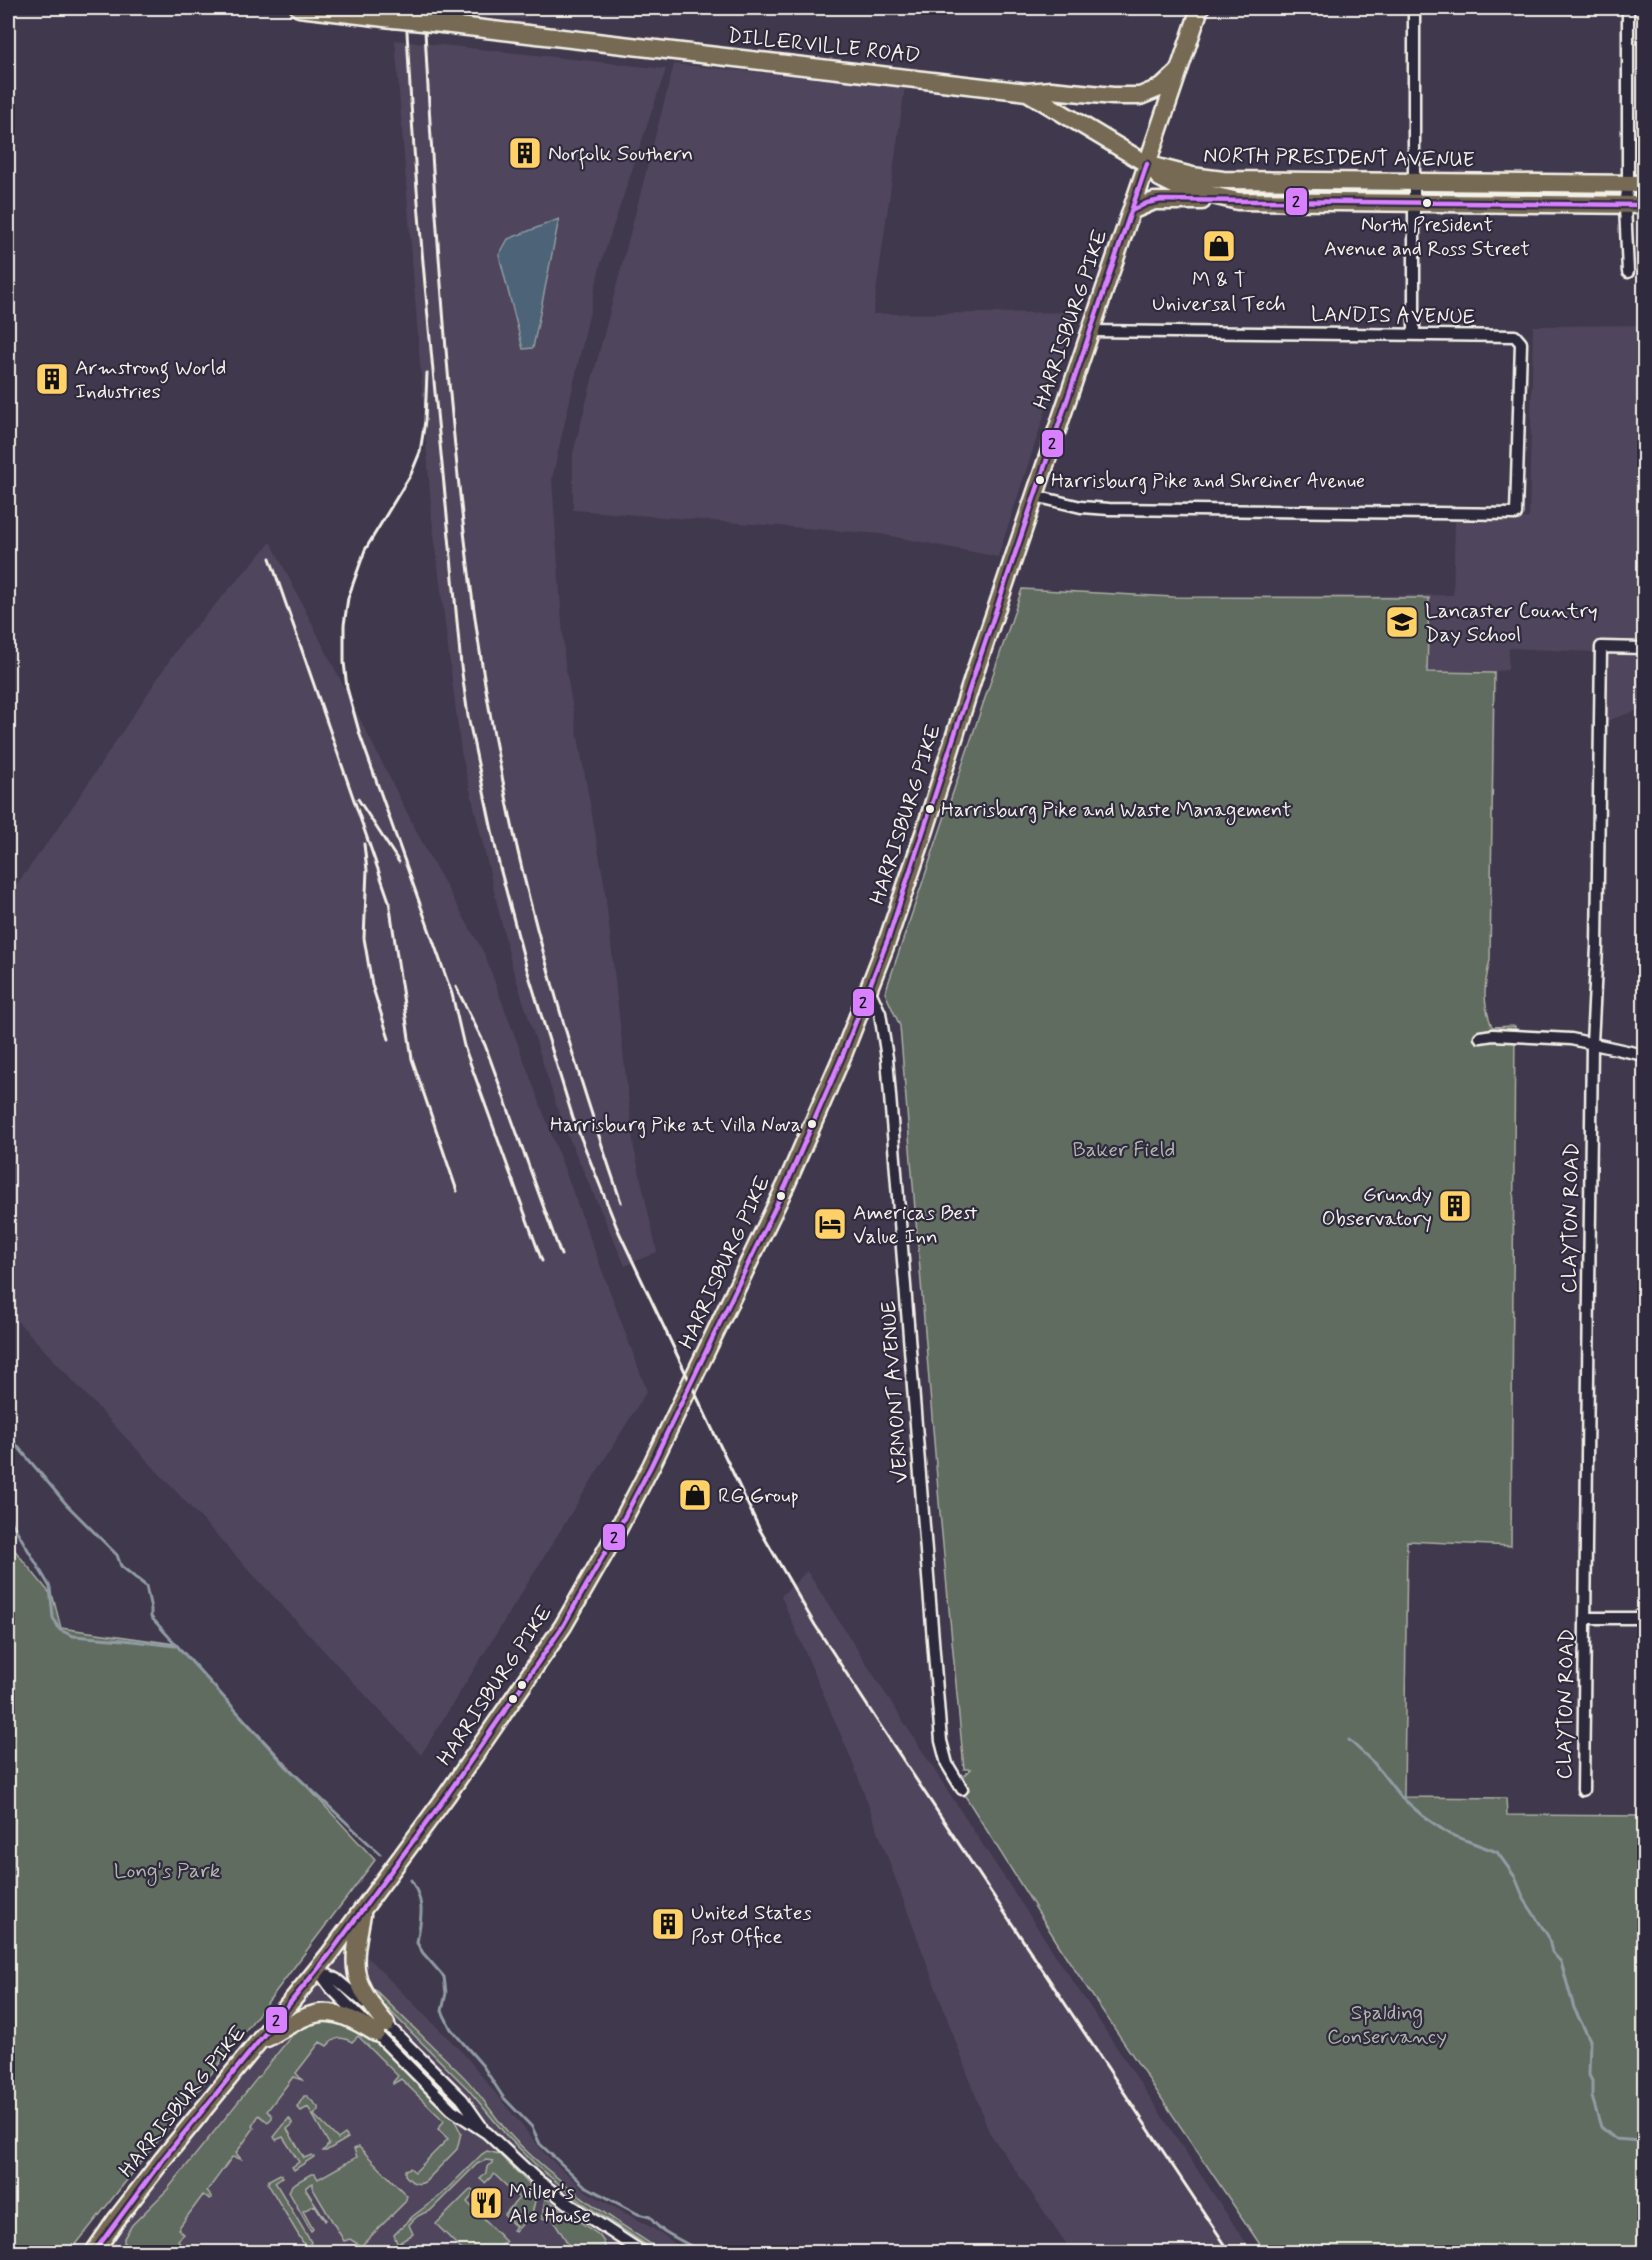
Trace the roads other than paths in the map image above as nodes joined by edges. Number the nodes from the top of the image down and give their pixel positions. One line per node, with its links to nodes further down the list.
1 (1200, 8): 5 (main road, HARRISBURG PIKE)
2 (1414, 8): 8 (street)
3 (1628, 8): 9 (street)
4 (307, 9): 6 (main road, DILLERVILLE ROAD, bridge)
5 (1178, 71): 6 (main road); 7 (main road, HARRISBURG PIKE)
6 (1027, 92): 7 (main road, DILLERVILLE ROAD)
7 (1146, 164): 8 (main road, NORTH PRESIDENT AVENUE); 10 (main road, NORTH PRESIDENT AVENUE); 14 (main road, HARRISBURG PIKE)
8 (1414, 182): 9 (main road, NORTH PRESIDENT AVENUE); 11 (street)
9 (1636, 184): 12 (street)
10 (1238, 201): 11 (main road, NORTH PRESIDENT AVENUE); 14 (main road)
11 (1414, 203): 12 (main road, NORTH PRESIDENT AVENUE); 17 (street)
12 (1625, 205): 13 (main road, NORTH PRESIDENT AVENUE); 15 (street)
13 (1644, 205)
14 (1131, 211): 16 (main road, HARRISBURG PIKE)
15 (1628, 272)
16 (1089, 331): 17 (street, LANDIS AVENUE); 18 (main road, HARRISBURG PIKE)
17 (1414, 335): 18 (street, LANDIS AVENUE)
18 (1035, 496): 20 (main road, HARRISBURG PIKE)
19 (1644, 648): 22 (street, CLAYTON ROAD)
20 (869, 989): 26 (street, VERMONT AVENUE); 28 (main road, HARRISBURG PIKE)
21 (1479, 1037): 22 (street)
22 (1592, 1043): 23 (street); 24 (street, CLAYTON ROAD)
23 (1644, 1055)
24 (1585, 1618): 25 (street); 27 (street, CLAYTON ROAD)
25 (1644, 1618)
26 (962, 1789)
27 (1583, 1790)
28 (363, 1910): 29 (main road, HARRISBURG PIKE); 30 (main road)
29 (318, 1970): 30 (street); 31 (main road, HARRISBURG PIKE)
30 (381, 2029): 31 (main road); 33 (street)
31 (258, 2043): 32 (main road, HARRISBURG PIKE)
32 (94, 2252)
33 (642, 2253)

